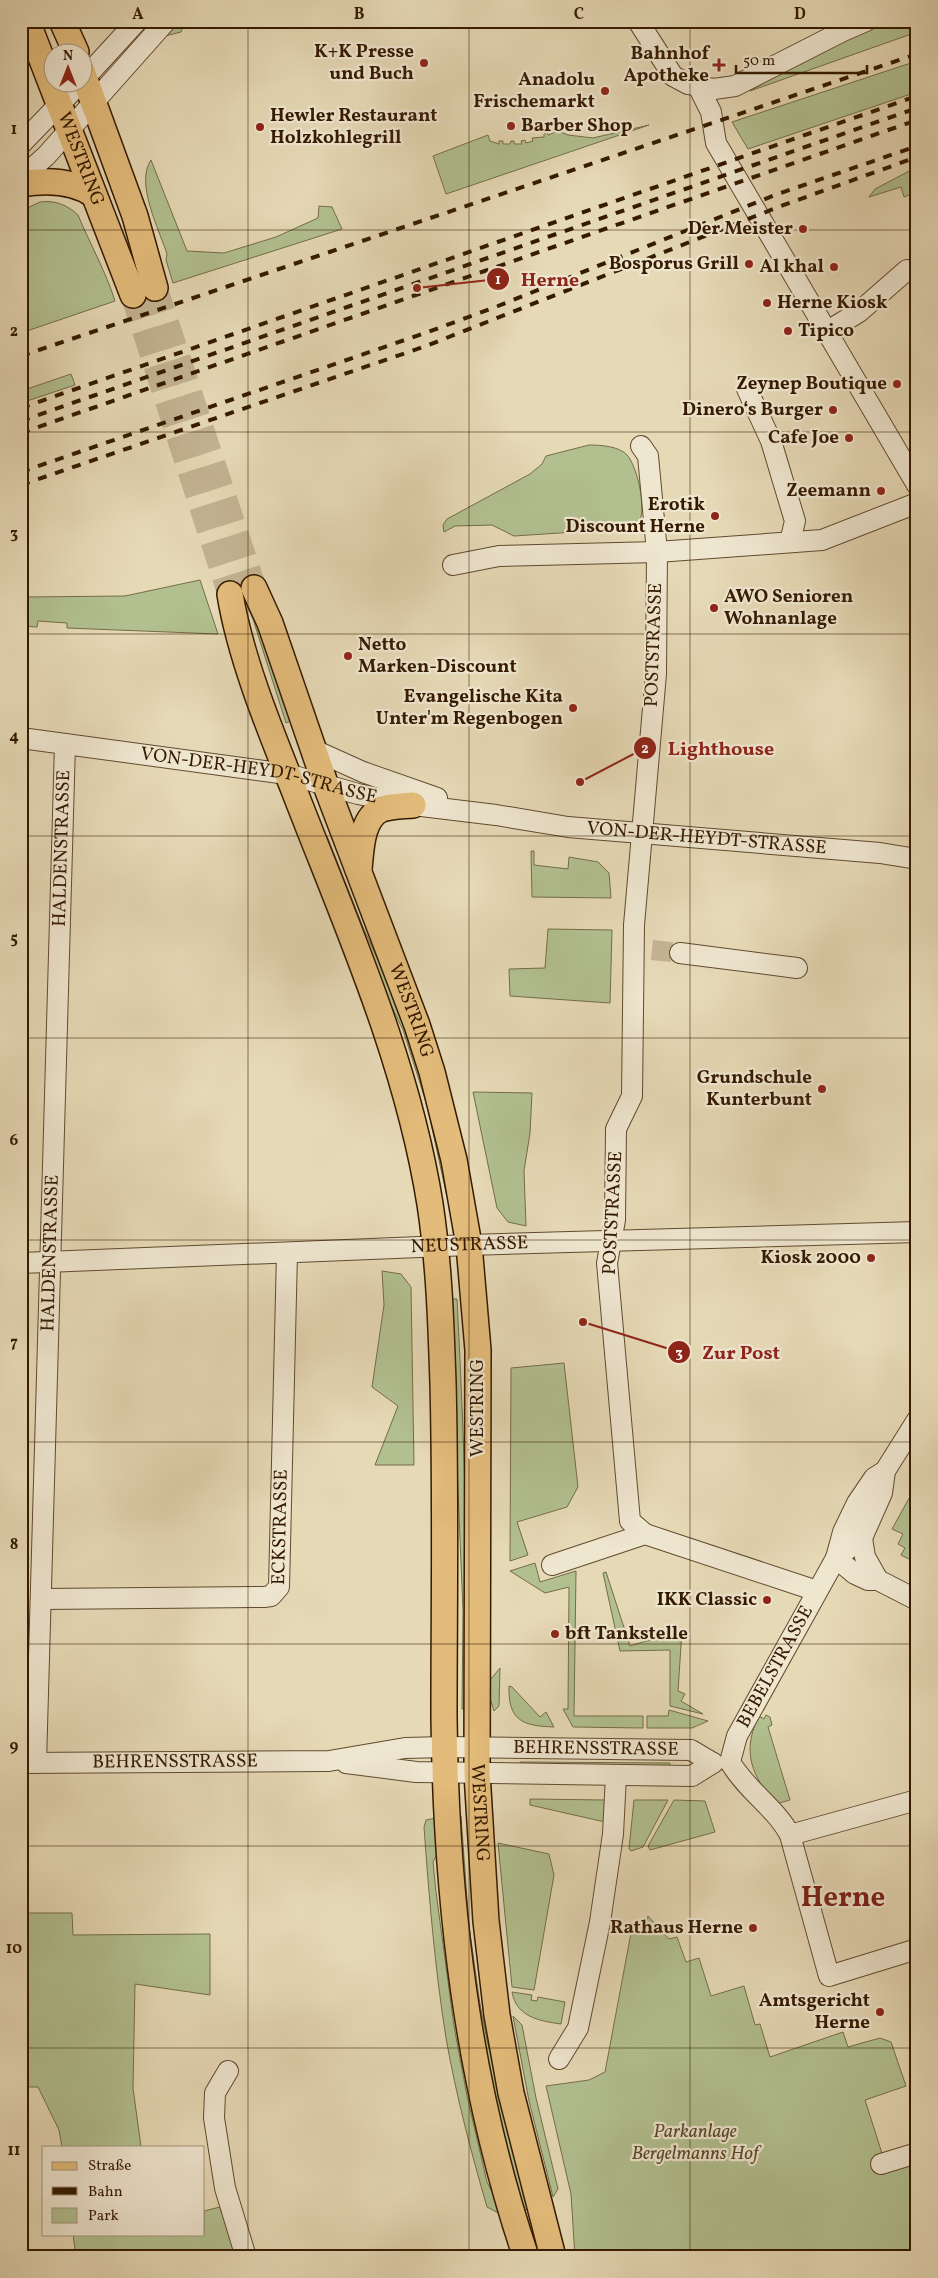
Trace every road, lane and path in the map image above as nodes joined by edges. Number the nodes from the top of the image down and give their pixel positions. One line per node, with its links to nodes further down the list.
1 (27, 21): 14 (main road, WESTRING)
2 (62, 21): 7 (main road)
3 (137, 21): 8 (street)
4 (166, 21): 9 (street)
5 (638, 21): 10 (street)
6 (866, 21): 10 (street)
7 (71, 42)
8 (92, 75)
9 (92, 78)
10 (698, 86): 21 (street)
11 (73, 92): 14 (street)
12 (82, 92): 15 (street)
13 (88, 92): 19 (main road, WESTRING)
14 (59, 103): 15 (main road, WESTRING); 16 (street)
15 (69, 128): 17 (street); 19 (main road, WESTRING)
16 (21, 144)
17 (21, 178)
18 (21, 184): 19 (main road)
19 (94, 195)
20 (906, 270): 21 (street)
21 (828, 331): 24 (street)
22 (747, 389): 26 (street)
23 (641, 446): 27 (street, POSTSTRASSE)
24 (917, 485)
25 (917, 503): 26 (street)
26 (790, 542): 27 (street)
27 (657, 552): 28 (street); 38 (street, POSTSTRASSE)
28 (453, 565)
29 (254, 588): 33 (main road, WESTRING)
30 (230, 594): 34 (main road, WESTRING)
31 (21, 738): 32 (street, VON-DER-HEYDT-STRASSE)
32 (65, 744): 34 (street, VON-DER-HEYDT-STRASSE); 48 (street, HALDENSTRASSE)
33 (312, 749): 35 (main road, WESTRING); 37 (street, VON-DER-HEYDT-STRASSE)
34 (288, 774): 35 (street, VON-DER-HEYDT-STRASSE); 46 (main road, WESTRING)
35 (325, 783): 36 (street, VON-DER-HEYDT-STRASSE); 40 (main road, WESTRING)
36 (413, 805): 37 (street, VON-DER-HEYDT-STRASSE); 40 (main road)
37 (496, 815): 38 (street, VON-DER-HEYDT-STRASSE)
38 (640, 834): 39 (street, VON-DER-HEYDT-STRASSE); 44 (street, POSTSTRASSE)
39 (917, 859)
40 (359, 871): 45 (main road, WESTRING)
41 (680, 952): 42 (street)
42 (797, 968)
43 (917, 1232): 44 (street, NEUSTRASSE)
44 (612, 1241): 45 (street, NEUSTRASSE); 52 (street, POSTSTRASSE)
45 (469, 1245): 46 (street, NEUSTRASSE); 61 (main road, WESTRING)
46 (436, 1248): 47 (street, NEUSTRASSE); 60 (main road, WESTRING)
47 (287, 1253): 48 (street, NEUSTRASSE); 58 (street, ECKSTRASSE)
48 (50, 1262): 49 (street, NEUSTRASSE); 58 (street, HALDENSTRASSE)
49 (21, 1263)
50 (917, 1420): 51 (street, BEBELSTRASSE)
51 (885, 1471): 53 (street, BEBELSTRASSE); 54 (street, BEBELSTRASSE)
52 (645, 1534): 55 (street); 57 (street)
53 (862, 1538): 54 (street, BEBELSTRASSE); 56 (street)
54 (836, 1558): 56 (street); 57 (street, BEBELSTRASSE)
55 (552, 1565)
56 (878, 1580): 59 (street)
57 (818, 1591): 63 (street, BEBELSTRASSE)
58 (40, 1598): 64 (street, HALDENSTRASSE)
59 (917, 1600)
60 (445, 1748): 61 (street, BEHRENSSTRASSE); 62 (street, BEHRENSSTRASSE); 65 (main road, WESTRING)
61 (477, 1748): 63 (street, BEHRENSSTRASSE); 66 (main road, WESTRING)
62 (329, 1761): 64 (street, BEHRENSSTRASSE); 65 (street, BEHRENSSTRASSE)
63 (722, 1762): 67 (street, BEHRENSSTRASSE); 69 (street, BEHRENSSTRASSE)
64 (29, 1763)
65 (445, 1773): 66 (street, BEHRENSSTRASSE); 75 (main road, WESTRING)
66 (477, 1773): 67 (street, BEHRENSSTRASSE); 77 (main road, WESTRING)
67 (616, 1776): 71 (street)
68 (917, 1800): 69 (street)
69 (790, 1835): 70 (street)
70 (917, 1949)
71 (559, 2059)
72 (228, 2071): 76 (street)
73 (917, 2153): 74 (street)
74 (881, 2164)
75 (523, 2256)
76 (246, 2257)
77 (553, 2257)

